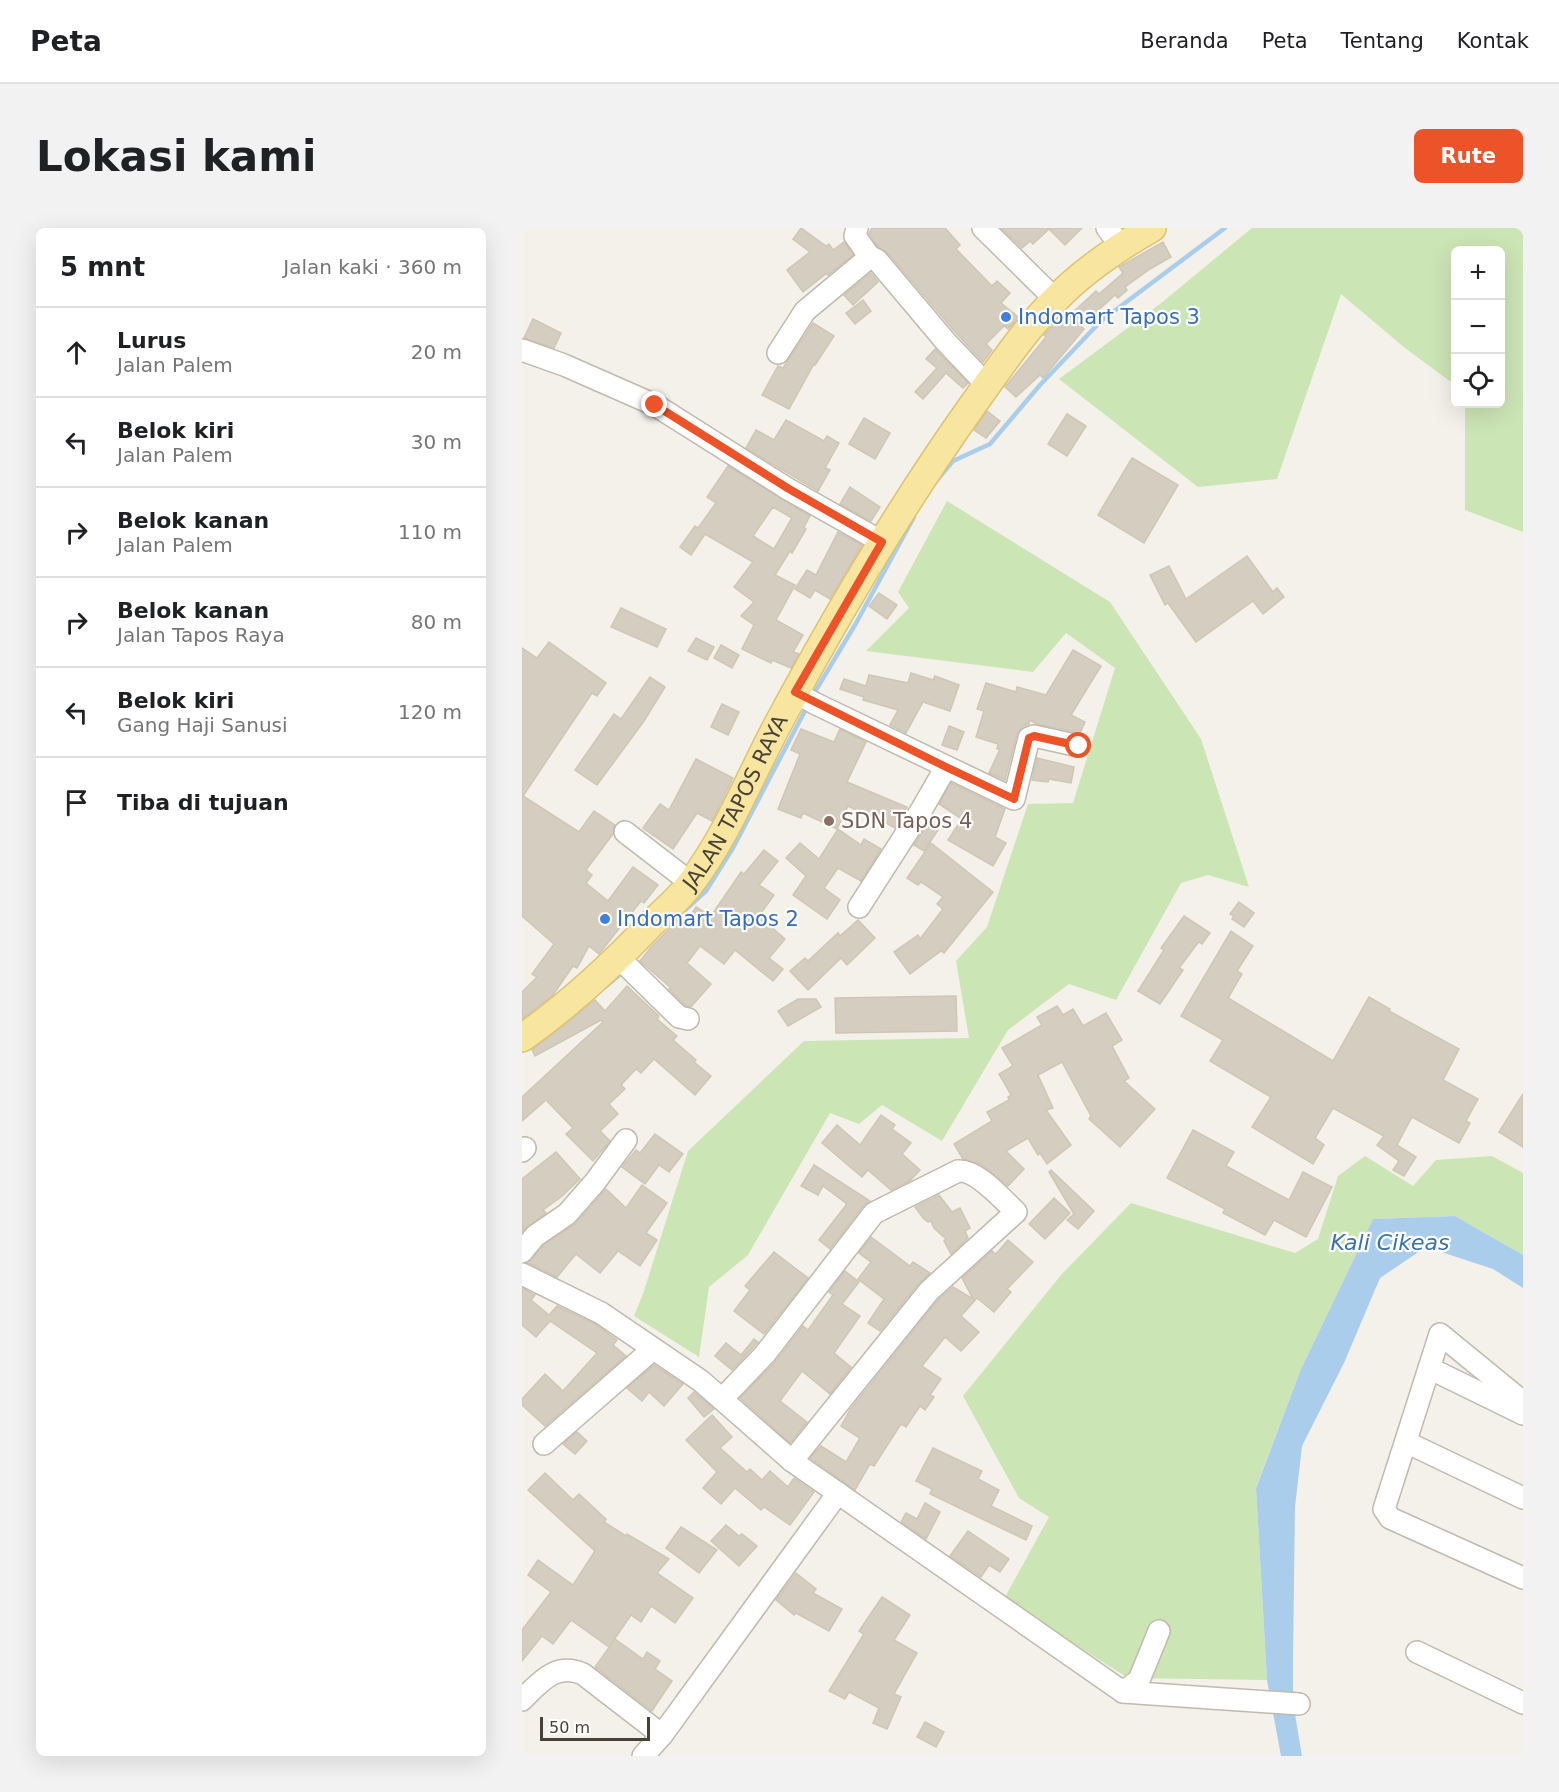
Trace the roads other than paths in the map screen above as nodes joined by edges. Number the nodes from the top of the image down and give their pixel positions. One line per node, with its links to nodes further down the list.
1 (856, 228): 5 (street)
2 (983, 228): 6 (street)
3 (1152, 228): 4 (main road, JALAN TAPOS RAYA)
4 (1112, 233): 6 (main road, JALAN TAPOS RAYA)
5 (870, 257): 8 (street); 9 (street)
6 (1055, 299): 9 (main road, JALAN TAPOS RAYA)
7 (522, 350): 10 (street)
8 (778, 353)
9 (987, 385): 10 (main road, JALAN TAPOS RAYA)
10 (882, 542): 11 (main road, JALAN TAPOS RAYA)
11 (805, 697): 13 (street); 15 (main road, JALAN TAPOS RAYA)
12 (1079, 746): 13 (street)
13 (946, 767): 16 (street)
14 (625, 832): 15 (street)
15 (691, 883): 17 (main road, JALAN TAPOS RAYA)
16 (859, 906)
17 (626, 964): 18 (street); 19 (main road, JALAN TAPOS RAYA)
18 (688, 1019)
19 (522, 1038)
20 (626, 1140): 21 (street)
21 (522, 1252)
22 (522, 1274): 23 (street)
23 (653, 1349): 25 (street); 29 (street)
24 (1429, 1368): 26 (street); 27 (street); 28 (street)
25 (722, 1399): 30 (street); 30 (street)
26 (1523, 1402)
27 (1523, 1414)
28 (1406, 1442): 32 (street); 33 (street)
29 (544, 1444)
30 (792, 1461): 31 (street)
31 (838, 1493): 37 (street); 40 (street)
32 (1523, 1498)
33 (1523, 1578)
34 (1159, 1631): 37 (street)
35 (1417, 1652): 38 (street)
36 (525, 1692): 40 (street)
37 (1124, 1692): 39 (street)
38 (1523, 1703)
39 (1299, 1704)
40 (662, 1735): 41 (street)
41 (643, 1756)

